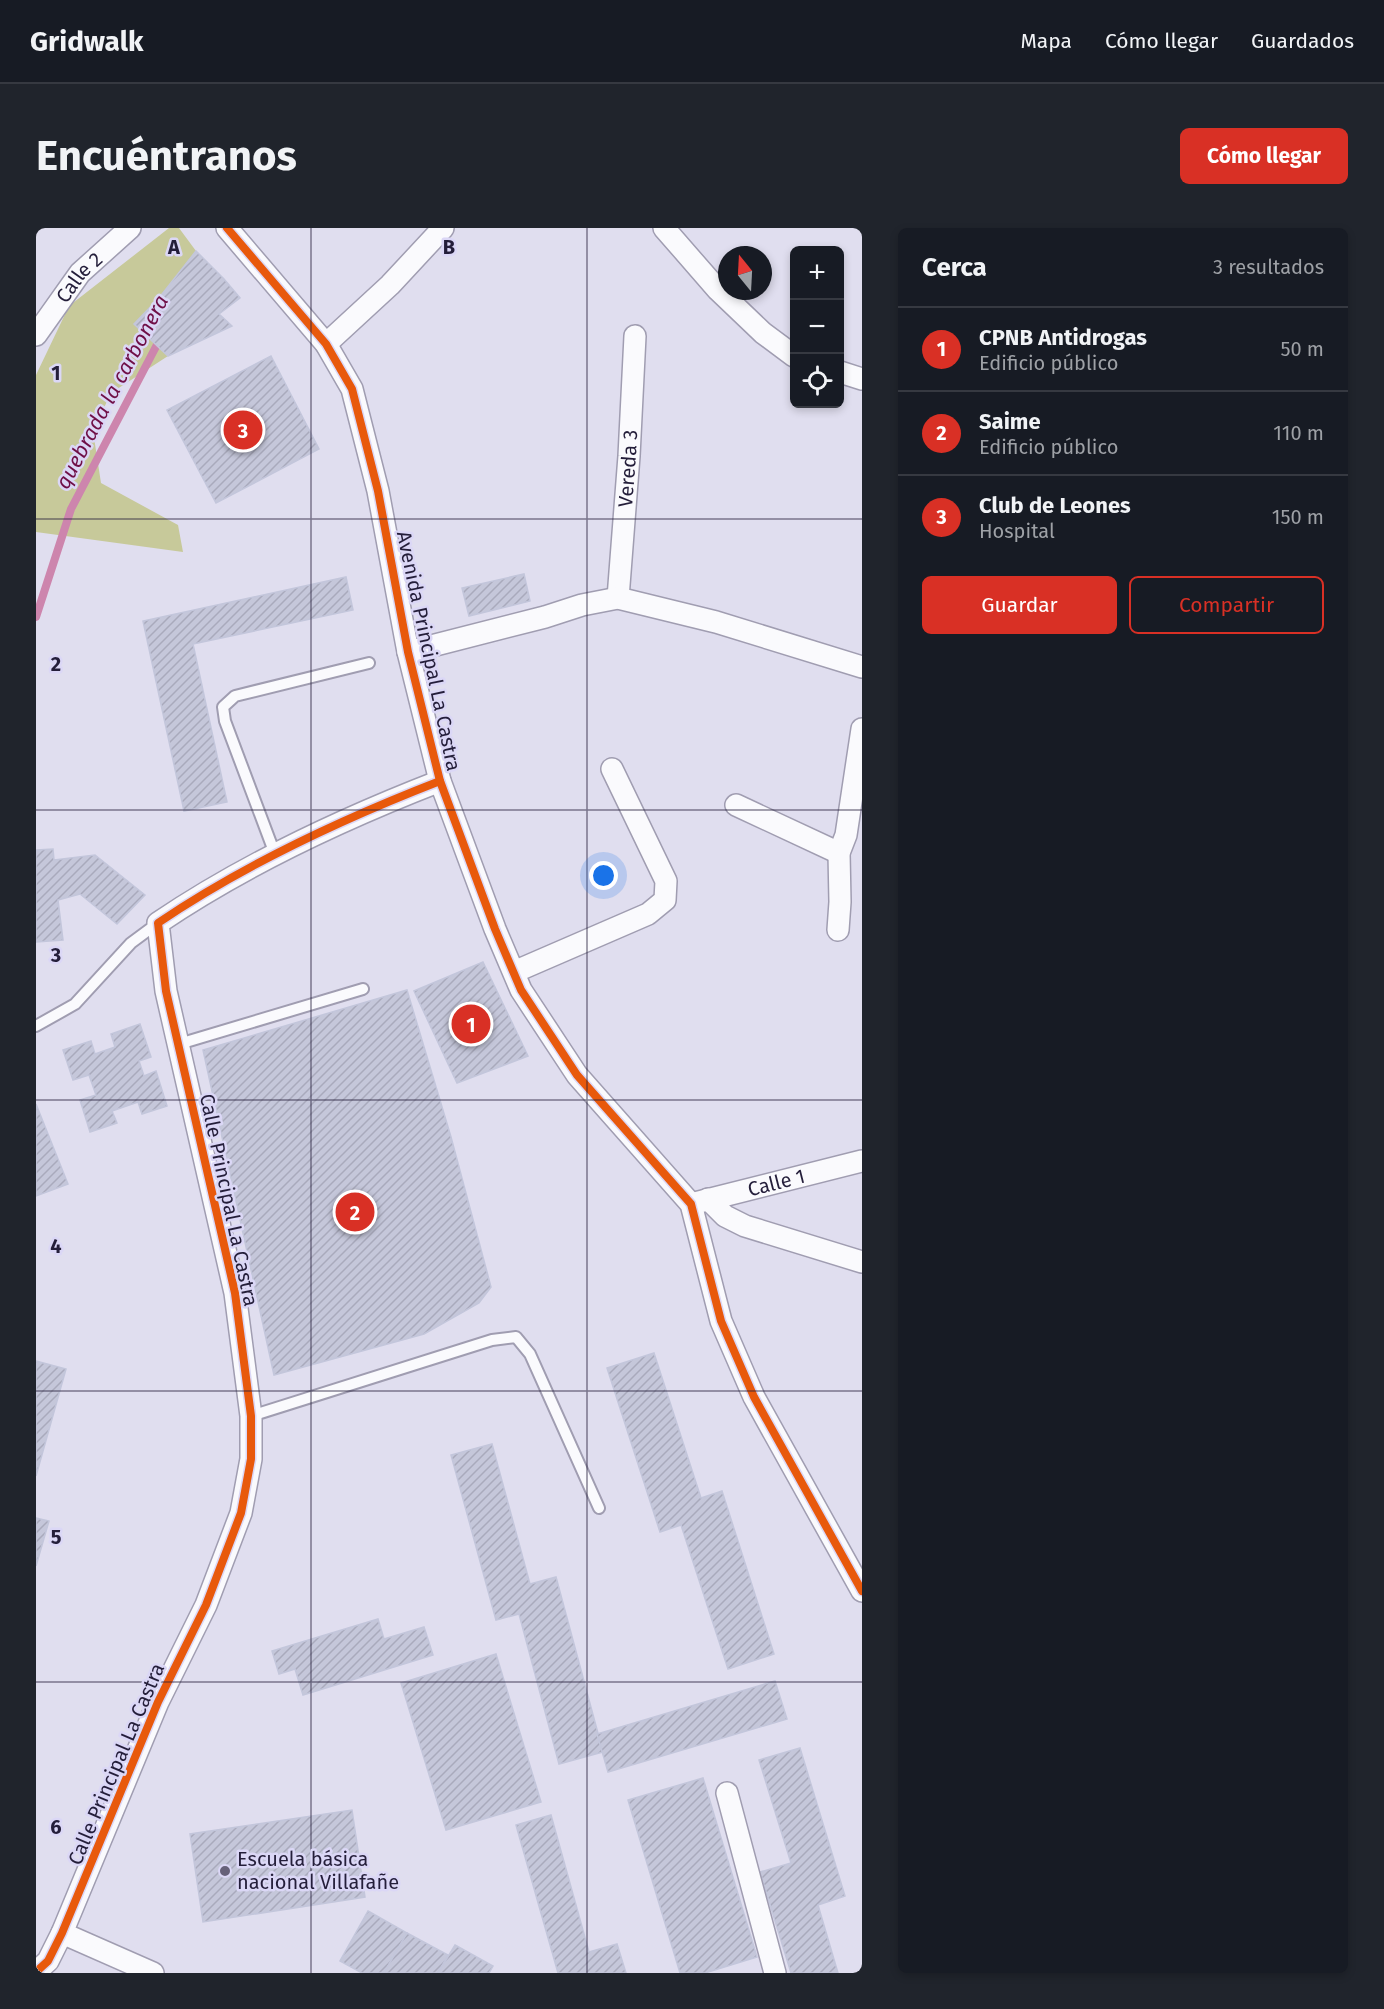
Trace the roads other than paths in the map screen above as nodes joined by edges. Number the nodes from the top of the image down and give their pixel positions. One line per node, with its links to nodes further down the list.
1 (130, 228): 5 (street, Calle 2)
2 (227, 228): 7 (street, Avenida Principal La Castra)
3 (443, 228): 7 (street)
4 (664, 228): 8 (street)
5 (36, 335)
6 (635, 336): 11 (street, Vereda 3)
7 (326, 344): 12 (street, Avenida Principal La Castra)
8 (792, 354)
9 (844, 373): 10 (street)
10 (862, 379)
11 (618, 598): 12 (street); 14 (street)
12 (408, 652): 17 (street, Avenida Principal La Castra)
13 (369, 663): 20 (lane)
14 (862, 667)
15 (862, 729): 19 (street)
16 (612, 769): 23 (street)
17 (440, 781): 20 (street); 23 (street, Avenida Principal La Castra)
18 (736, 805): 19 (street)
19 (849, 843): 22 (street)
20 (275, 854): 21 (street)
21 (158, 923): 25 (lane); 26 (street, Calle Principal La Castra)
22 (838, 930)
23 (514, 972): 28 (street, Avenida Principal La Castra)
24 (363, 989): 26 (lane)
25 (36, 1026)
26 (179, 1044): 30 (street, Calle Principal La Castra)
27 (862, 1161): 28 (street, Calle 1)
28 (700, 1202): 29 (street); 32 (street, Avenida Principal La Castra)
29 (862, 1262)
30 (251, 1416): 31 (lane); 34 (street, Calle Principal La Castra)
31 (599, 1508)
32 (862, 1591)
33 (727, 1793): 37 (street)
34 (62, 1933): 35 (street, Calle Principal La Castra); 36 (street)
35 (36, 1972)
36 (153, 1973)
37 (775, 1973)

